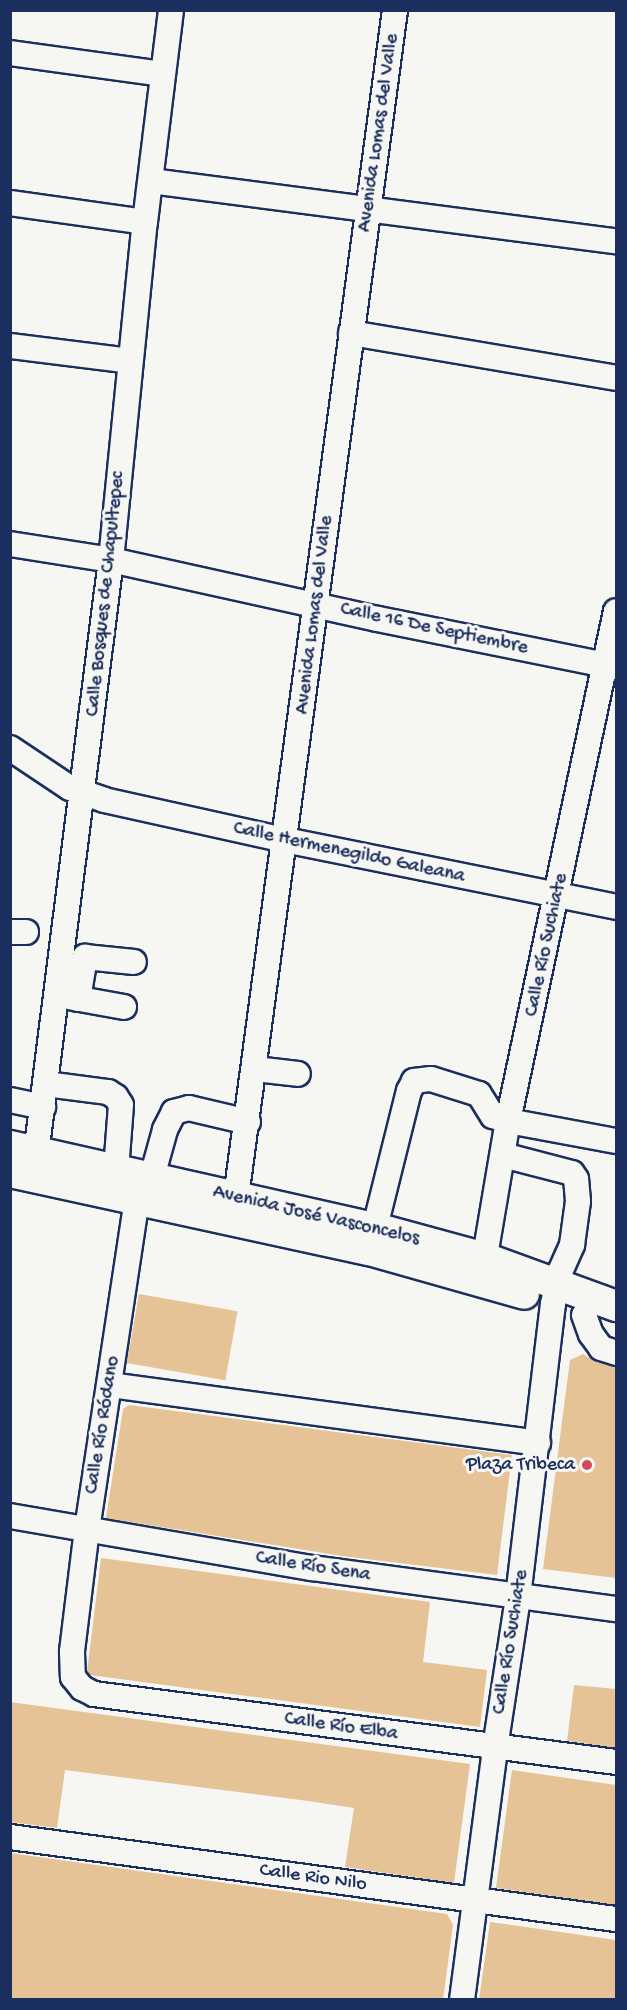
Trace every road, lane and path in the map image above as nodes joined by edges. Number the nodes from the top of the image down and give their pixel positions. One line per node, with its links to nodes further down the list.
1 (171, 10): 4 (street, Calle Bosques de Chapultepec)
2 (395, 10): 7 (street, Avenida Lomas del Valle)
3 (10, 53): 4 (street)
4 (164, 74): 5 (street, Calle Bosques de Chapultepec)
5 (151, 181): 7 (street); 8 (street, Calle Bosques de Chapultepec)
6 (10, 203): 8 (street)
7 (369, 207): 9 (street); 10 (street, Avenida Lomas del Valle)
8 (145, 222): 12 (street, Calle Bosques de Chapultepec)
9 (616, 241)
10 (351, 333): 13 (street); 16 (street, Avenida Lomas del Valle)
11 (10, 345): 12 (street)
12 (130, 361): 15 (street, Calle Bosques de Chapultepec)
13 (616, 378)
14 (10, 544): 15 (street, Calle 16 De Septiembre)
15 (111, 560): 16 (street, Calle 16 De Septiembre); 20 (street, Calle Bosques de Chapultepec)
16 (317, 604): 18 (street, Calle 16 De Septiembre); 21 (street, Avenida Lomas del Valle)
17 (616, 611): 18 (street, Calle Río Suchiate)
18 (611, 666): 22 (street, Calle Río Suchiate)
19 (10, 748): 20 (street, Calle Hermenegildo Galeana)
20 (83, 793): 21 (street, Calle Hermenegildo Galeana); 25 (street, Calle Bosques de Chapultepec)
21 (285, 840): 22 (street, Calle Hermenegildo Galeana); 27 (street, Avenida Lomas del Valle)
22 (557, 896): 23 (street, Calle Hermenegildo Galeana); 31 (street, Calle Río Suchiate)
23 (616, 907)
24 (134, 962): 25 (street)
25 (68, 997): 26 (street); 29 (street, Calle Bosques de Chapultepec)
26 (124, 1007)
27 (255, 1069): 28 (street); 32 (street, Avenida Lomas del Valle)
28 (298, 1074)
29 (45, 1096): 30 (street); 35 (street, Calle Bosques de Chapultepec); 36 (street)
30 (10, 1100)
31 (508, 1121): 33 (street); 34 (street, Calle Río Suchiate); 39 (street)
32 (248, 1122): 37 (street, Calle Río Ródano); 38 (street, Avenida Lomas del Valle)
33 (616, 1141)
34 (503, 1155): 40 (street, Calle Río Suchiate); 41 (street, Calle Río Suchiate)
35 (23, 1162): 36 (main road, Avenida José Vasconcelos); 37 (main road, Avenida José Vasconcelos)
36 (116, 1170): 37 (main road, Avenida José Vasconcelos)
37 (146, 1188): 38 (main road, Avenida José Vasconcelos); 46 (street, Calle Río Ródano)
38 (234, 1208): 39 (main road, Avenida José Vasconcelos)
39 (372, 1239): 40 (main road, Avenida José Vasconcelos)
40 (483, 1269): 41 (main road, Avenida José Vasconcelos)
41 (555, 1294): 42 (main road, Avenida José Vasconcelos); 43 (main road, Avenida José Vasconcelos); 47 (street, Calle Río Suchiate)
42 (616, 1306)
43 (584, 1315): 44 (main road, Avenida José Vasconcelos); 45 (street)
44 (616, 1326)
45 (616, 1353)
46 (110, 1385): 47 (street); 49 (street, Calle Río Ródano)
47 (538, 1443): 50 (street, Calle Río Suchiate)
48 (10, 1516): 49 (street, Calle Río Sena)
49 (87, 1529): 50 (street, Calle Río Sena); 52 (street, Calle Río Ródano)
50 (518, 1597): 51 (street, Calle Río Sena); 53 (street, Calle Río Suchiate)
51 (616, 1609)
52 (73, 1677): 53 (street, Calle Río Elba)
53 (495, 1748): 54 (street, Calle Río Elba); 56 (street, Calle Río Suchiate)
54 (616, 1762)
55 (10, 1837): 56 (street, Calle Rio Nilo)
56 (476, 1900): 57 (street, Calle Rio Nilo); 58 (street, Calle Río Suchiate)
57 (616, 1919)
58 (462, 2000)

